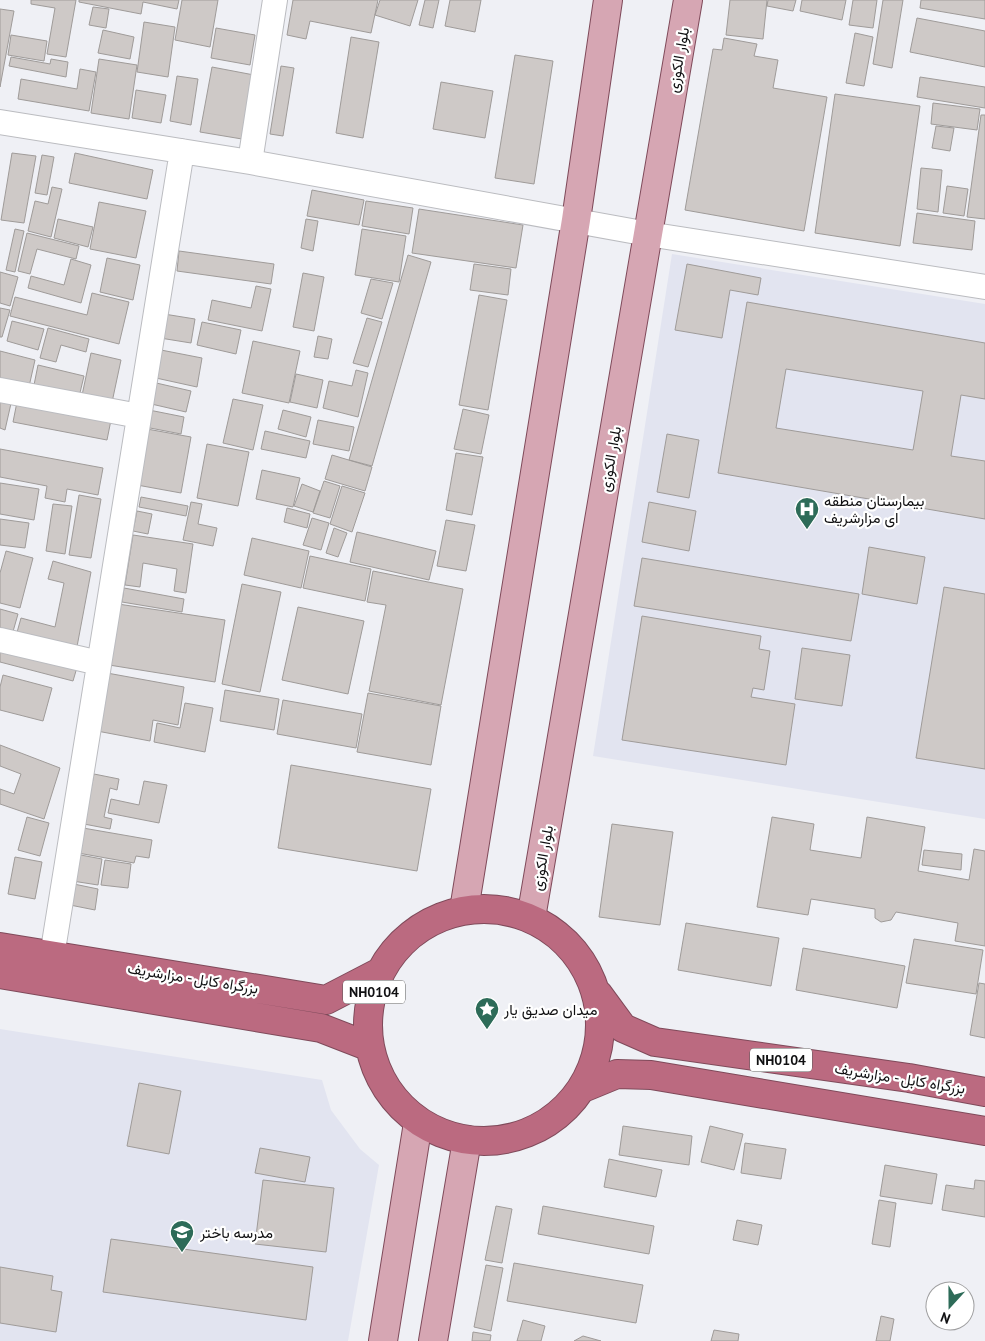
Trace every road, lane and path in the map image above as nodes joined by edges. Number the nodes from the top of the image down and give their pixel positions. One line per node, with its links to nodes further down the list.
1 (275, 0): 6 (street)
2 (608, 0): 7 (main road)
3 (688, 0): 8 (main road, بلوار الکوزی)
4 (0, 122): 5 (street)
5 (182, 151): 6 (street); 11 (street)
6 (250, 162): 7 (street)
7 (576, 220): 8 (street); 14 (main road)
8 (648, 234): 9 (street); 15 (main road, بلوار الکوزی)
9 (985, 287)
10 (0, 390): 11 (street)
11 (139, 416): 13 (street)
12 (0, 640): 13 (street)
13 (99, 663): 17 (street)
14 (464, 910): 15 (highway, NH0104); 18 (highway, NH0104)
15 (531, 918): 20 (highway, NH0104)
16 (0, 947): 17 (highway, بزرگراه کابل - مزارشریف / NH0104)
17 (52, 956): 18 (highway, بزرگراه کابل - مزارشریف / NH0104)
18 (380, 972): 21 (highway, NH0104)
19 (0, 974): 21 (highway, بزرگراه کابل - مزارشریف)
20 (597, 993): 22 (highway, NH0104); 23 (highway, بزرگراه کابل - مزارشریف / NH0104)
21 (370, 1046): 24 (highway, NH0104)
22 (583, 1088): 25 (highway, NH0104); 26 (highway, NH0104)
23 (985, 1092)
24 (418, 1123): 26 (highway, NH0104); 27 (main road)
25 (985, 1130)
26 (467, 1140): 28 (main road)
27 (383, 1341)
28 (433, 1341)

